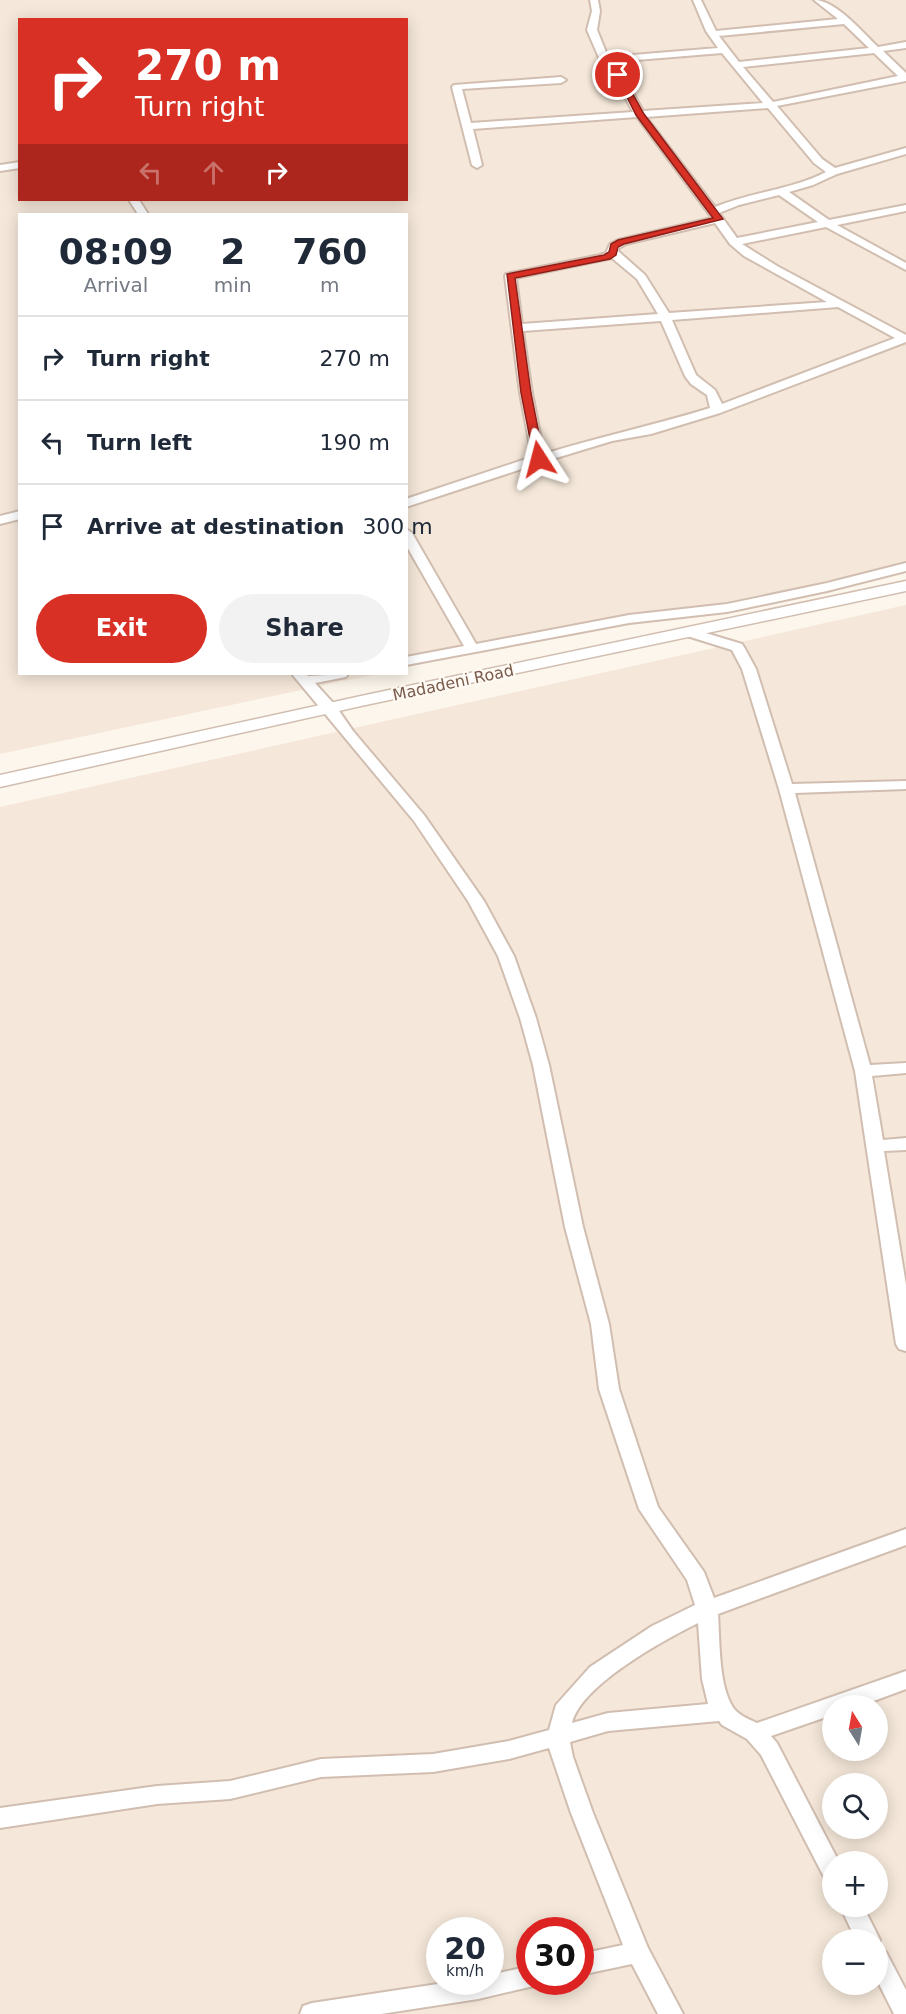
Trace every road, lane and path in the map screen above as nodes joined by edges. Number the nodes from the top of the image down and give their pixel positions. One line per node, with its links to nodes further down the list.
1 (594, 0): 9 (street)
2 (699, 0): 5 (street)
3 (818, 0): 4 (street)
4 (846, 21): 5 (street); 8 (street)
5 (714, 34): 7 (street)
6 (906, 45): 8 (street)
7 (724, 50): 9 (street); 10 (street)
8 (875, 51): 10 (street); 11 (street)
9 (605, 60): 14 (street)
10 (736, 65): 13 (street)
11 (905, 77): 13 (street)
12 (561, 80): 15 (street)
13 (770, 105): 14 (street); 20 (street)
14 (640, 115): 15 (street); 23 (street)
15 (468, 126): 18 (street)
16 (906, 151): 20 (street)
17 (18, 165): 19 (street)
18 (477, 165)
19 (0, 168)
20 (833, 172): 21 (street)
21 (781, 191): 23 (street); 24 (street)
22 (906, 208): 24 (street)
23 (716, 216): 25 (street); 26 (street)
24 (828, 224): 25 (street); 27 (street)
25 (734, 242): 28 (street)
26 (613, 253): 29 (street); 30 (street)
27 (906, 267)
28 (840, 304): 29 (street); 31 (street)
29 (665, 319): 30 (street); 32 (street)
30 (519, 328): 33 (street)
31 (905, 339): 32 (street)
32 (716, 411): 33 (street)
33 (539, 459): 34 (street)
34 (408, 503)
35 (18, 516): 36 (street)
36 (0, 520)
37 (408, 536): 43 (street)
38 (906, 567): 40 (street)
39 (906, 586): 41 (street, Madadeni Road)
40 (656, 615): 42 (street); 43 (street)
41 (689, 632): 42 (street, Madadeni Road); 50 (street)
42 (669, 636): 47 (street, Madadeni Road)
43 (472, 648): 44 (street)
44 (408, 661)
45 (328, 675): 46 (street)
46 (301, 677): 47 (street)
47 (330, 708): 48 (street, Madadeni Road); 57 (street)
48 (0, 781)
49 (906, 785): 50 (street)
50 (786, 789): 52 (street)
51 (906, 1068): 52 (street)
52 (863, 1071): 54 (street)
53 (906, 1144): 54 (street)
54 (874, 1146): 55 (street)
55 (906, 1344)
56 (906, 1537): 57 (street)
57 (707, 1610): 61 (street); 63 (street)
58 (906, 1680): 59 (street)
59 (864, 1695)
60 (822, 1710): 62 (street)
61 (724, 1712): 62 (street); 63 (street)
62 (755, 1733): 65 (street)
63 (558, 1736): 64 (street); 66 (street)
64 (0, 1818)
65 (822, 1851)
66 (638, 1952): 67 (street); 71 (street)
67 (594, 1962)
68 (888, 1979): 72 (street)
69 (516, 1980): 70 (street)
70 (312, 2014)
71 (671, 2014)
72 (906, 2014)

